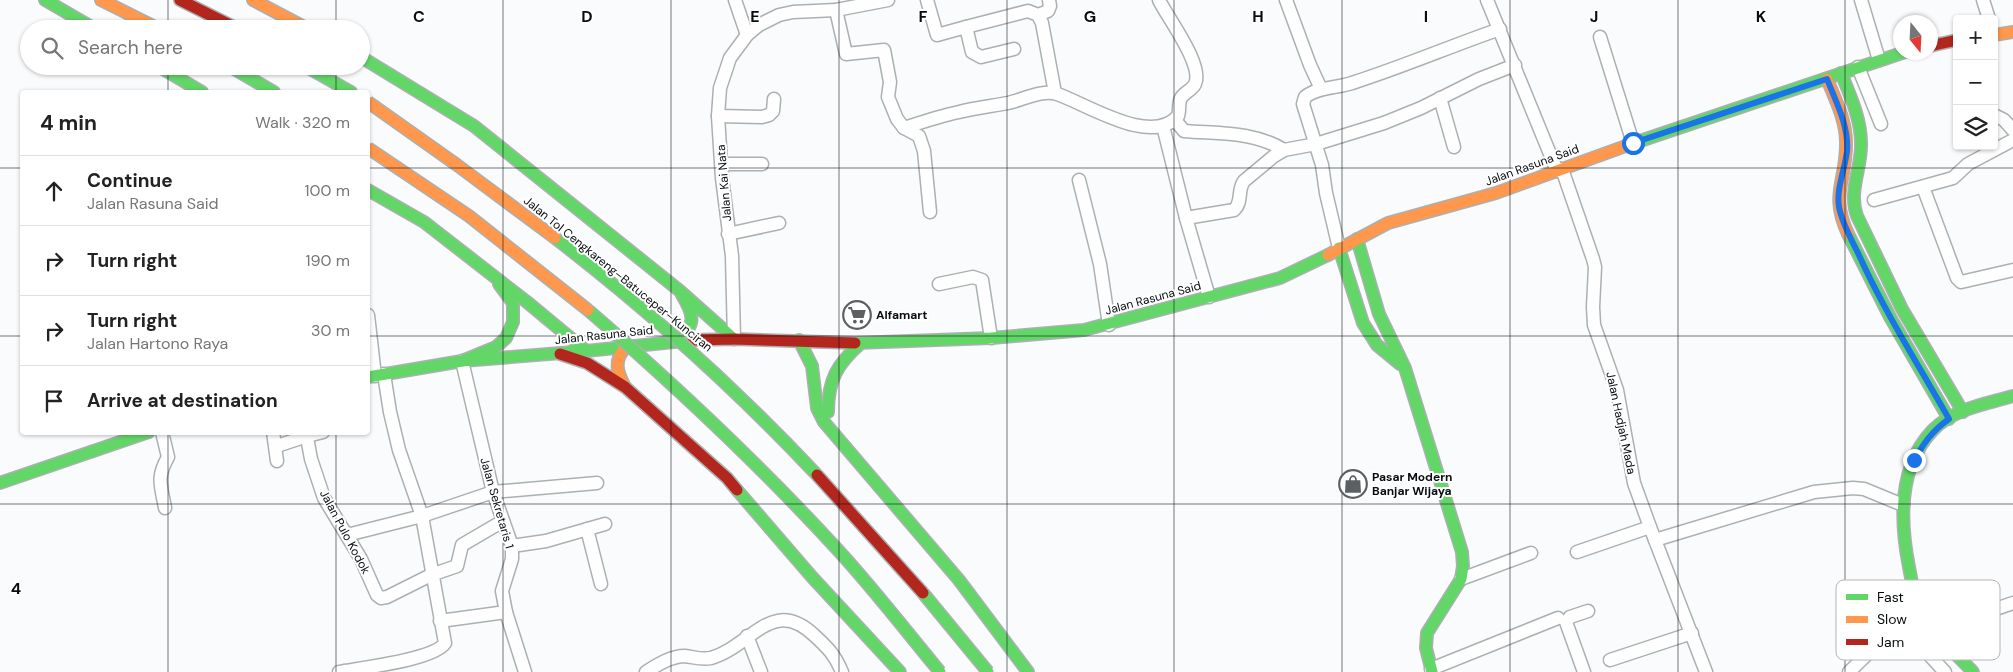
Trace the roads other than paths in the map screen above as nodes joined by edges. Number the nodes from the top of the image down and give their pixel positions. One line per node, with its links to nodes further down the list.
1 (45, 0): 18 (main road)
2 (101, 0): 19 (main road)
3 (180, 0): 20 (main road)
4 (253, 0): 21 (main road)
5 (735, 0): 26 (street)
6 (888, 0): 15 (street, Jalan Kai Nata)
7 (927, 0): 22 (street)
8 (1048, 0): 16 (street)
9 (1159, 0): 51 (street)
10 (1286, 0): 41 (street)
11 (1487, 0): 23 (street, Jalan Hadjah Mada)
12 (1861, 0): 32 (street)
13 (1983, 0): 17 (street)
14 (792, 6): 15 (street, Jalan Kai Nata); 26 (street, Jalan Kai Nata)
15 (836, 10): 53 (street)
16 (1038, 15): 22 (street); 45 (street)
17 (1988, 15)
18 (79, 20)
19 (141, 20)
20 (222, 20)
21 (291, 20)
22 (966, 27): 30 (street)
23 (1500, 29): 34 (street, Jalan Hadjah Mada); 41 (street)
24 (2013, 32): 25 (main road)
25 (1998, 34)
26 (747, 35): 49 (street, Jalan Kai Nata)
27 (1600, 37): 56 (street)
28 (1953, 42): 29 (main road)
29 (1938, 44)
30 (1014, 49)
31 (1893, 56): 32 (main road, Jalan Rasuna Said)
32 (1879, 60): 35 (main road, Jalan Rasuna Said)
33 (370, 62): 77 (main road)
34 (1515, 65): 46 (street); 63 (street, Jalan Hadjah Mada)
35 (1858, 67): 36 (main road, Jalan Rasuna Said); 52 (street)
36 (1841, 73): 40 (main road, Jalan Rasuna Said); 96 (main road)
37 (173, 75): 42 (main road)
38 (245, 75): 43 (main road)
39 (321, 75): 44 (main road)
40 (1827, 79): 56 (main road, Jalan Rasuna Said); 97 (main road)
41 (1321, 89): 57 (street)
42 (199, 90)
43 (271, 90)
44 (347, 90)
45 (1055, 93): 51 (street); 53 (street)
46 (1440, 98): 57 (street); 58 (street)
47 (774, 99): 49 (street)
48 (370, 103): 145 (main road, Jalan Tol Cengkareng–Batuceper–Kunciran, bridge)
49 (718, 116): 61 (street, Jalan Kai Nata)
50 (1998, 117): 54 (street)
51 (1169, 123): 60 (street); 69 (street)
52 (1881, 124)
53 (904, 128): 68 (street)
54 (2013, 130)
55 (2013, 140): 65 (street)
56 (1633, 143): 63 (main road, Jalan Rasuna Said)
57 (1316, 144): 60 (street); 73 (street)
58 (1454, 147)
59 (370, 149): 144 (main road, bridge)
60 (1284, 150): 69 (street)
61 (722, 164): 62 (street); 71 (street, Jalan Kai Nata)
62 (762, 164)
63 (1560, 170): 72 (main road, Jalan Rasuna Said); 114 (street, Jalan Hadjah Mada)
64 (1079, 180): 81 (street)
65 (1923, 187): 67 (street); 74 (street)
66 (370, 191): 75 (main road)
67 (1874, 200)
68 (930, 212)
69 (1186, 218): 79 (street)
70 (779, 223): 71 (street)
71 (728, 234): 83 (street, Jalan Kai Nata)
72 (1357, 239): 73 (main road, Jalan Rasuna Said); 78 (main road)
73 (1339, 248): 79 (main road, Jalan Rasuna Said); 80 (main road)
74 (2013, 270)
75 (494, 276): 88 (main road); 91 (main road)
76 (939, 284): 82 (street)
77 (680, 291): 83 (main road); 84 (main road)
78 (1372, 293): 80 (main road); 92 (main road)
79 (1209, 297): 81 (main road, Jalan Rasuna Said)
80 (1354, 299): 92 (main road)
81 (1109, 325): 82 (main road, Jalan Rasuna Said)
82 (991, 338): 86 (main road, Jalan Rasuna Said)
83 (734, 339): 84 (main road, Jalan Rasuna Said); 85 (main road, Jalan Rasuna Said)
84 (676, 340): 87 (main road, Jalan Rasuna Said)
85 (799, 340): 86 (main road, Jalan Rasuna Said); 98 (main road)
86 (861, 343): 98 (main road)
87 (626, 347): 88 (main road, Jalan Rasuna Said); 94 (main road)
88 (586, 351): 90 (main road, Jalan Rasuna Said)
89 (370, 353): 93 (street)
90 (560, 354): 91 (main road, Jalan Rasuna Said); 94 (main road)
91 (462, 361): 93 (main road, Jalan Rasuna Said); 108 (street, Jalan Sekretaris 1)
92 (1405, 368): 122 (main road)
93 (375, 376): 111 (street)
94 (624, 387): 143 (main road)
95 (2013, 396): 96 (main road)
96 (1962, 412): 97 (main road)
97 (1949, 419): 109 (main road)
98 (834, 434): 146 (main road)
99 (139, 435): 106 (main road)
100 (163, 435): 110 (street)
101 (274, 435): 104 (street)
102 (304, 435): 104 (street)
103 (306, 435): 116 (street, Jalan Pulo Kodok)
104 (276, 446): 105 (street)
105 (277, 461)
106 (0, 483)
107 (597, 483): 108 (street)
108 (493, 492): 111 (street); 112 (street, Jalan Sekretaris 1)
109 (1903, 505): 117 (street); 123 (main road)
110 (165, 508)
111 (422, 516): 116 (street); 121 (street)
112 (502, 521): 118 (street, Jalan Sekretaris 1); 121 (street, Jalan Pulo Kodok)
113 (605, 524): 115 (street)
114 (1650, 528): 117 (street, Jalan Hadjah Mada); 119 (street)
115 (587, 529): 118 (street); 124 (street)
116 (347, 536): 121 (street, Jalan Pulo Kodok)
117 (1655, 540): 131 (street, Jalan Hadjah Mada)
118 (512, 546): 128 (street, Jalan Sekretaris 1)
119 (1577, 552)
120 (1531, 553): 122 (street)
121 (431, 575): 130 (street)
122 (1461, 579): 137 (main road)
123 (1911, 580)
124 (601, 584)
125 (2013, 603): 126 (street)
126 (2000, 608)
127 (1588, 611): 147 (street)
128 (506, 612): 130 (street); 139 (street, Jalan Sekretaris 1)
129 (1558, 618): 137 (street)
130 (440, 621): 138 (street)
131 (1692, 633): 133 (street); 148 (street, Jalan Hadjah Mada)
132 (747, 636): 140 (street); 141 (street); 142 (street)
133 (1610, 660)
134 (1861, 660): 149 (street)
135 (1934, 660): 150 (street)
136 (1962, 660): 151 (main road)
137 (1431, 671)
138 (339, 672)
139 (525, 672)
140 (646, 672)
141 (761, 672)
142 (842, 672)
143 (900, 672)
144 (940, 672)
145 (988, 672)
146 (1028, 672)
147 (1584, 672)
148 (1706, 672)
149 (1849, 672)
150 (1945, 672)
151 (1973, 672)

